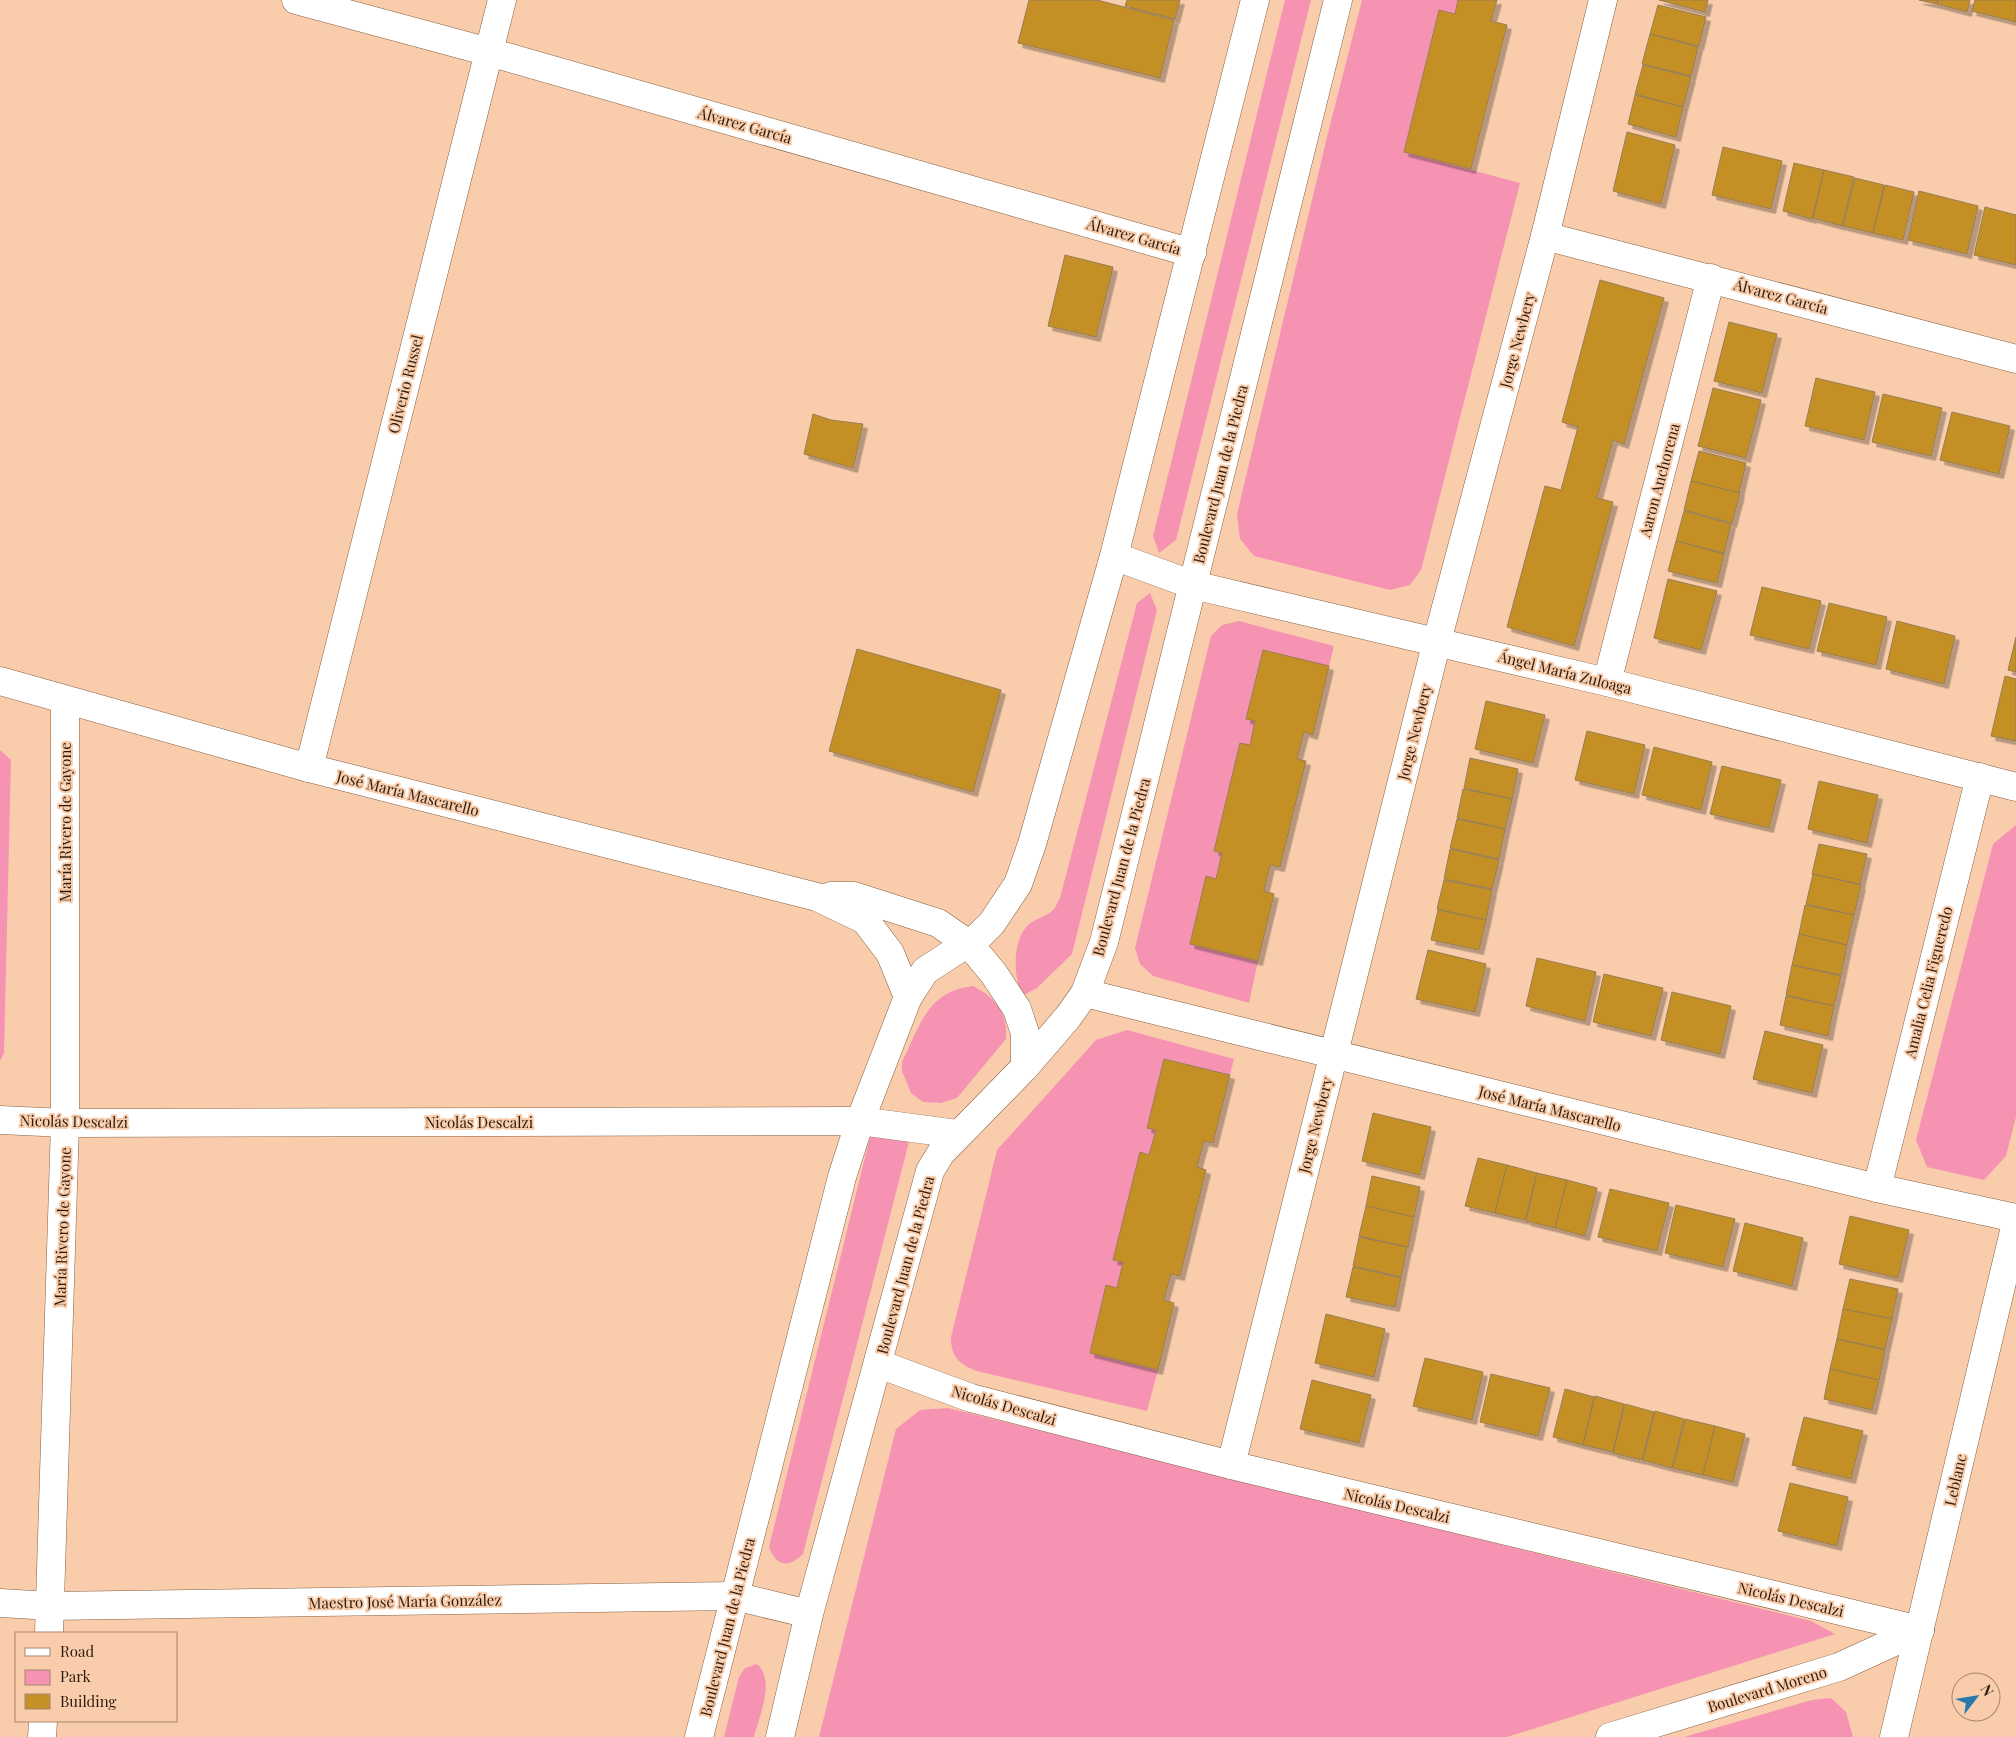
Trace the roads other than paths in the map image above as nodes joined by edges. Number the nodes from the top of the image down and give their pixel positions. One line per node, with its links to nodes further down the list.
1 (296, 0): 6 (street, Álvarez García)
2 (502, 0): 6 (street, Oliverio Russel)
3 (1255, 0): 8 (street, Boulevard Juan de la Piedra)
4 (1338, 0): 12 (street, Boulevard Juan de la Piedra)
5 (1603, 0): 7 (street, Jorge Newbery)
6 (489, 52): 8 (street, Álvarez García); 17 (street, Oliverio Russel)
7 (1545, 236): 9 (street, Álvarez García); 13 (street, Jorge Newbery)
8 (1192, 253): 11 (street, Boulevard Juan de la Piedra)
9 (1711, 278): 10 (street, Álvarez García); 15 (street, Aaron Anchorena)
10 (2016, 359)
11 (1114, 556): 12 (street, Ángel María Zuloaga); 21 (street, Boulevard Juan de la Piedra)
12 (1193, 585): 13 (street, Ángel María Zuloaga); 22 (street, Boulevard Juan de la Piedra)
13 (1437, 641): 15 (street, Ángel María Zuloaga); 24 (street, Jorge Newbery)
14 (0, 681): 16 (street, José María Mascarello)
15 (1606, 682): 18 (street, Ángel María Zuloaga)
16 (65, 700): 17 (street, José María Mascarello); 28 (street, María Rivero de Gayone)
17 (309, 768): 20 (street, José María Mascarello)
18 (1980, 777): 19 (street, Ángel María Zuloaga); 30 (street, Amalia Celia Figueredo)
19 (2016, 787)
20 (817, 897): 21 (street); 23 (street)
21 (970, 945): 23 (street, Boulevard Juan de la Piedra); 25 (street)
22 (1084, 993): 24 (street, José María Mascarello); 25 (street, Boulevard Juan de la Piedra)
23 (908, 997): 27 (street, Boulevard Juan de la Piedra)
24 (1333, 1054): 30 (street, José María Mascarello); 34 (street, Jorge Newbery)
25 (1025, 1067): 29 (street, Boulevard Juan de la Piedra)
26 (0, 1120): 28 (street, Nicolás Descalzi)
27 (860, 1121): 28 (street, Nicolás Descalzi); 29 (street, Nicolás Descalzi); 35 (street, Boulevard Juan de la Piedra)
28 (65, 1123): 37 (street, María Rivero de Gayone)
29 (957, 1134): 33 (street, Boulevard Juan de la Piedra)
30 (1877, 1188): 31 (street, José María Mascarello)
31 (2016, 1218)
32 (2016, 1223): 39 (street, Leblanc)
33 (878, 1364): 34 (street, Nicolás Descalzi); 38 (street, Boulevard Juan de la Piedra)
34 (1231, 1465): 39 (street, Nicolás Descalzi)
35 (734, 1596): 37 (street, Maestro José María González); 38 (street, Maestro José María González); 43 (street, Boulevard Juan de la Piedra)
36 (0, 1603): 37 (street, Maestro José María González)
37 (51, 1606): 40 (street, María Rivero de Gayone)
38 (809, 1614): 44 (street, Boulevard Juan de la Piedra)
39 (1920, 1630): 45 (street, Boulevard Moreno); 46 (street, Leblanc)
40 (49, 1632)
41 (43, 1722): 42 (street)
42 (42, 1737)
43 (699, 1737)
44 (780, 1737)
45 (1610, 1737)
46 (1894, 1737)

